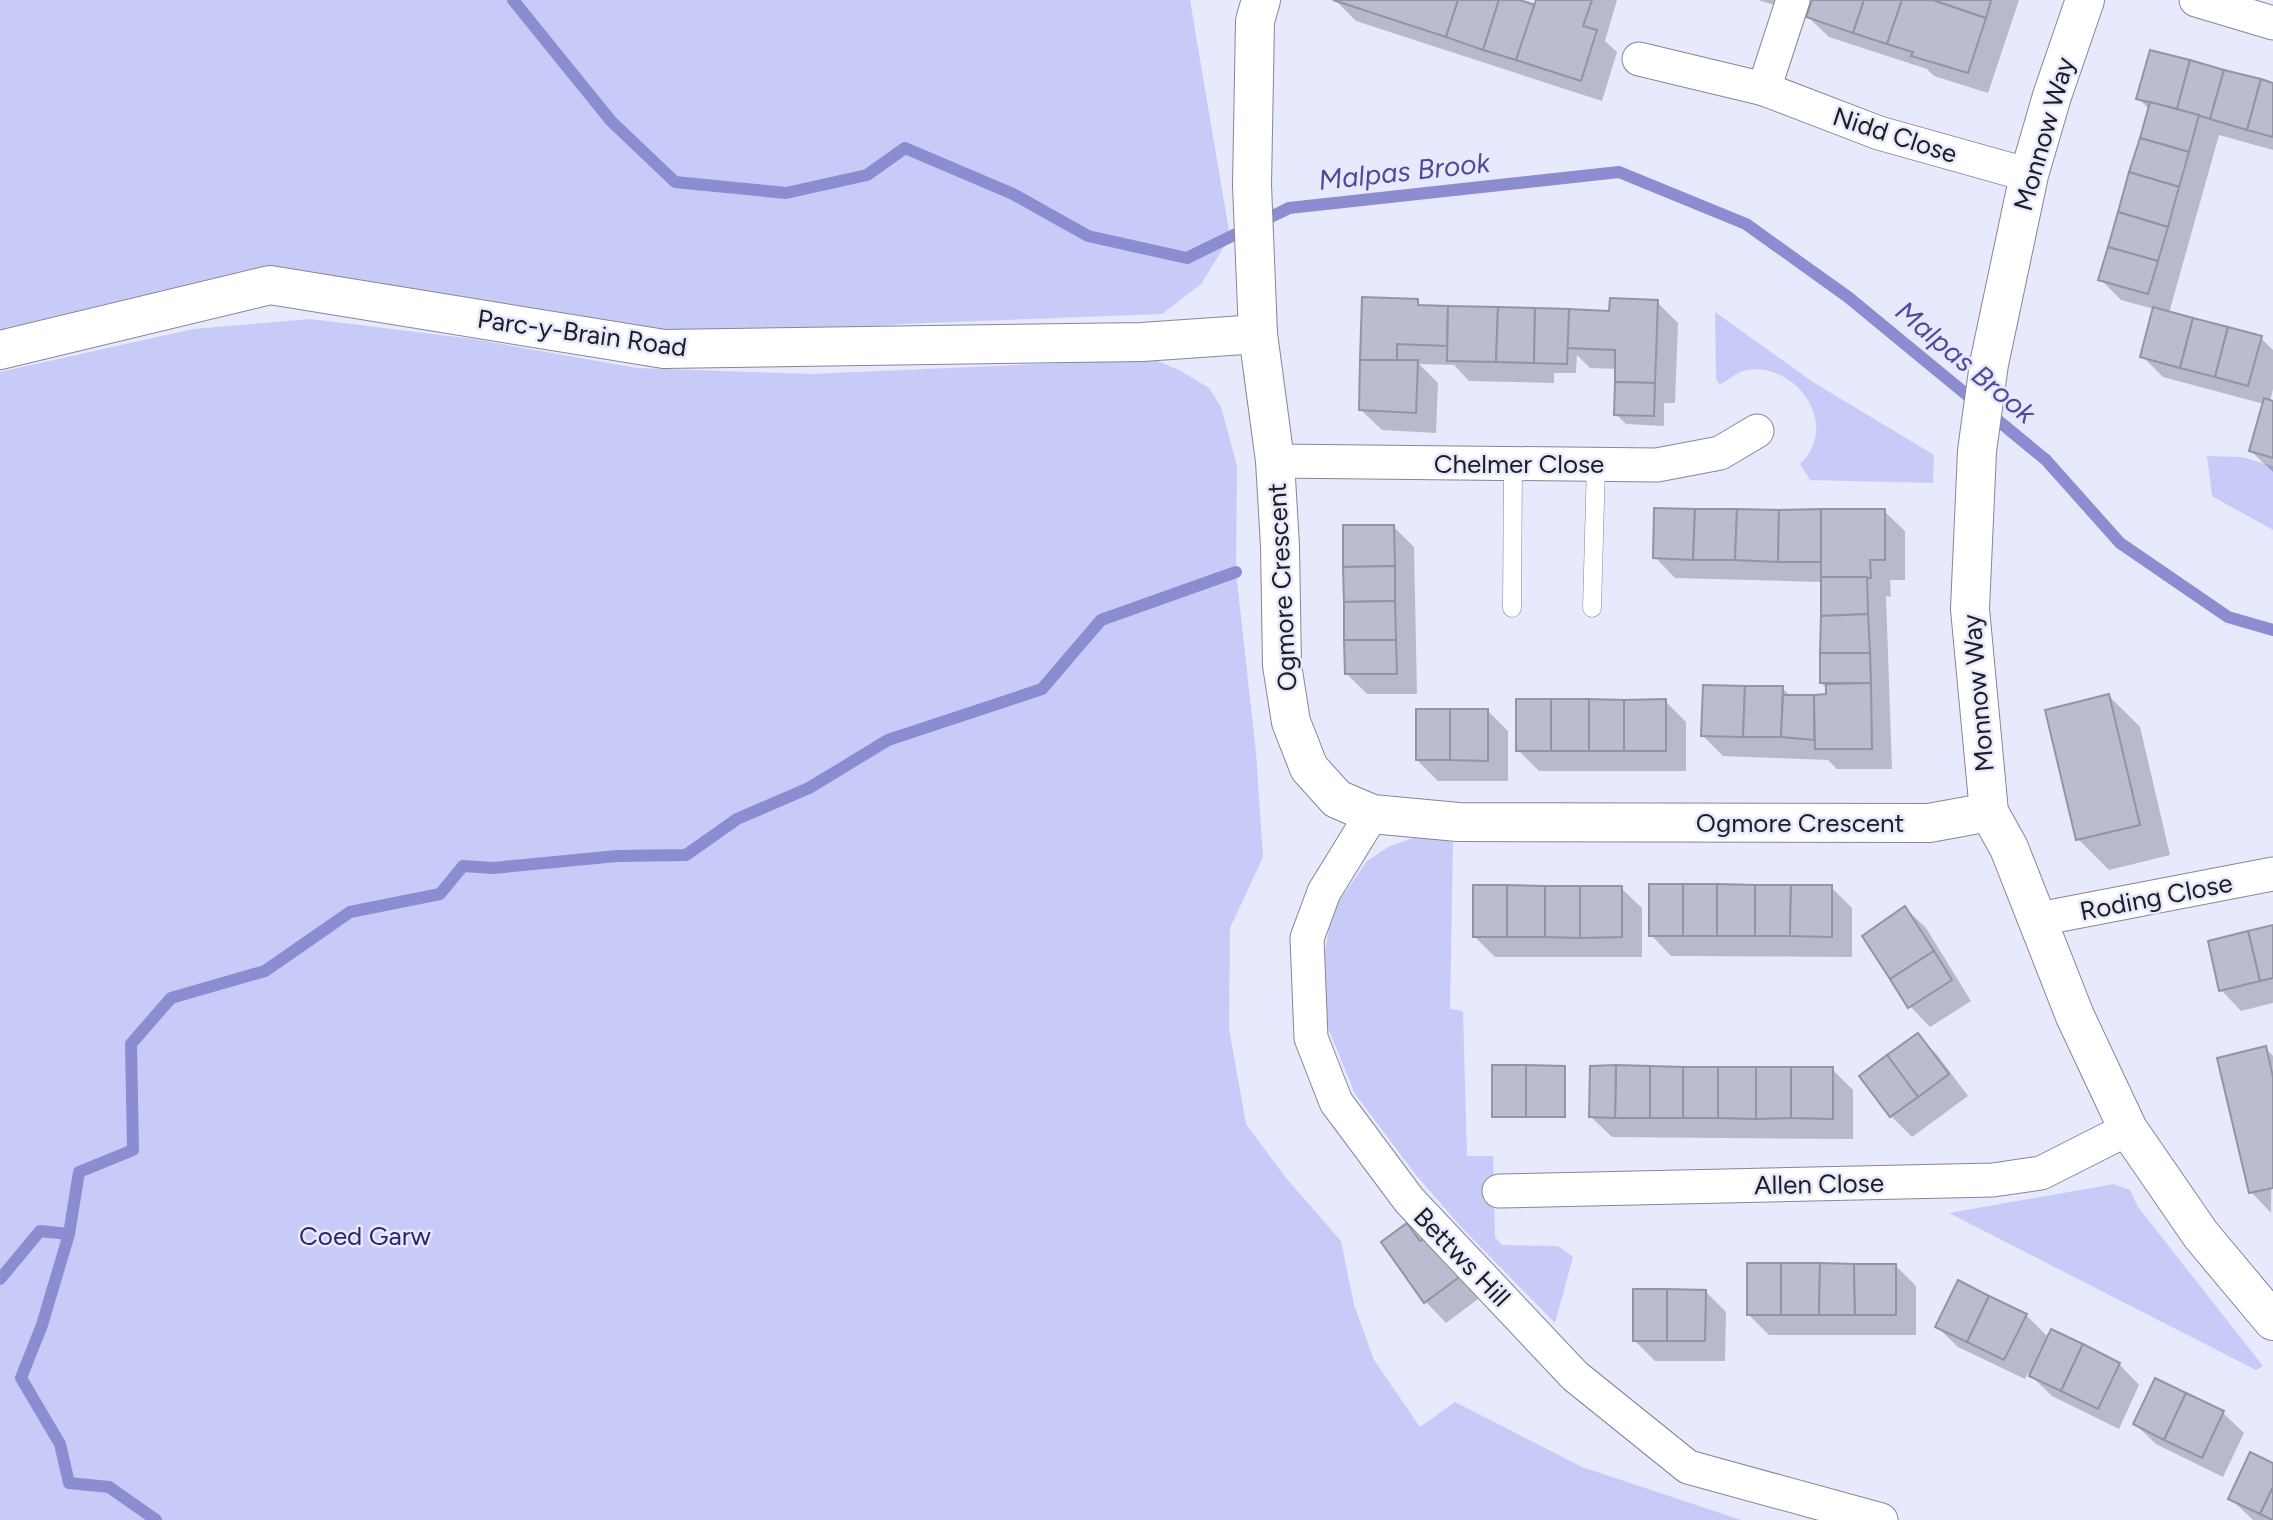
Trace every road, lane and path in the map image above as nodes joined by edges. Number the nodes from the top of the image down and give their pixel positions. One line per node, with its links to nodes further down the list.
1 (1261, 0): 9 (street, Ogmore Crescent)
2 (1793, 0): 7 (street)
3 (2085, 0): 8 (street, Monnow Way)
4 (2196, 0): 5 (street)
5 (2273, 23)
6 (1639, 59): 7 (street, Nidd Close)
7 (1764, 89): 8 (street, Nidd Close)
8 (2029, 175): 17 (street, Monnow Way)
9 (1258, 334): 10 (street, Parc-y-Brain Road); 12 (street, Ogmore Crescent)
10 (0, 350)
11 (1757, 431): 14 (street, Chelmer Close)
12 (1275, 461): 13 (street, Chelmer Close); 18 (street, Ogmore Crescent)
13 (1513, 464): 14 (street, Chelmer Close); 15 (lane)
14 (1596, 464): 16 (lane)
15 (1512, 608)
16 (1592, 608)
17 (1989, 812): 18 (street, Ogmore Crescent); 20 (street, Monnow Way)
18 (1372, 814): 24 (street, Bettws Hill)
19 (2273, 874): 20 (street, Roding Close)
20 (2039, 919): 21 (street, Monnow Way)
21 (2128, 1129): 22 (street, Allen Close); 23 (street, Monnow Way)
22 (1499, 1191)
23 (2273, 1321)
24 (1881, 1520)

